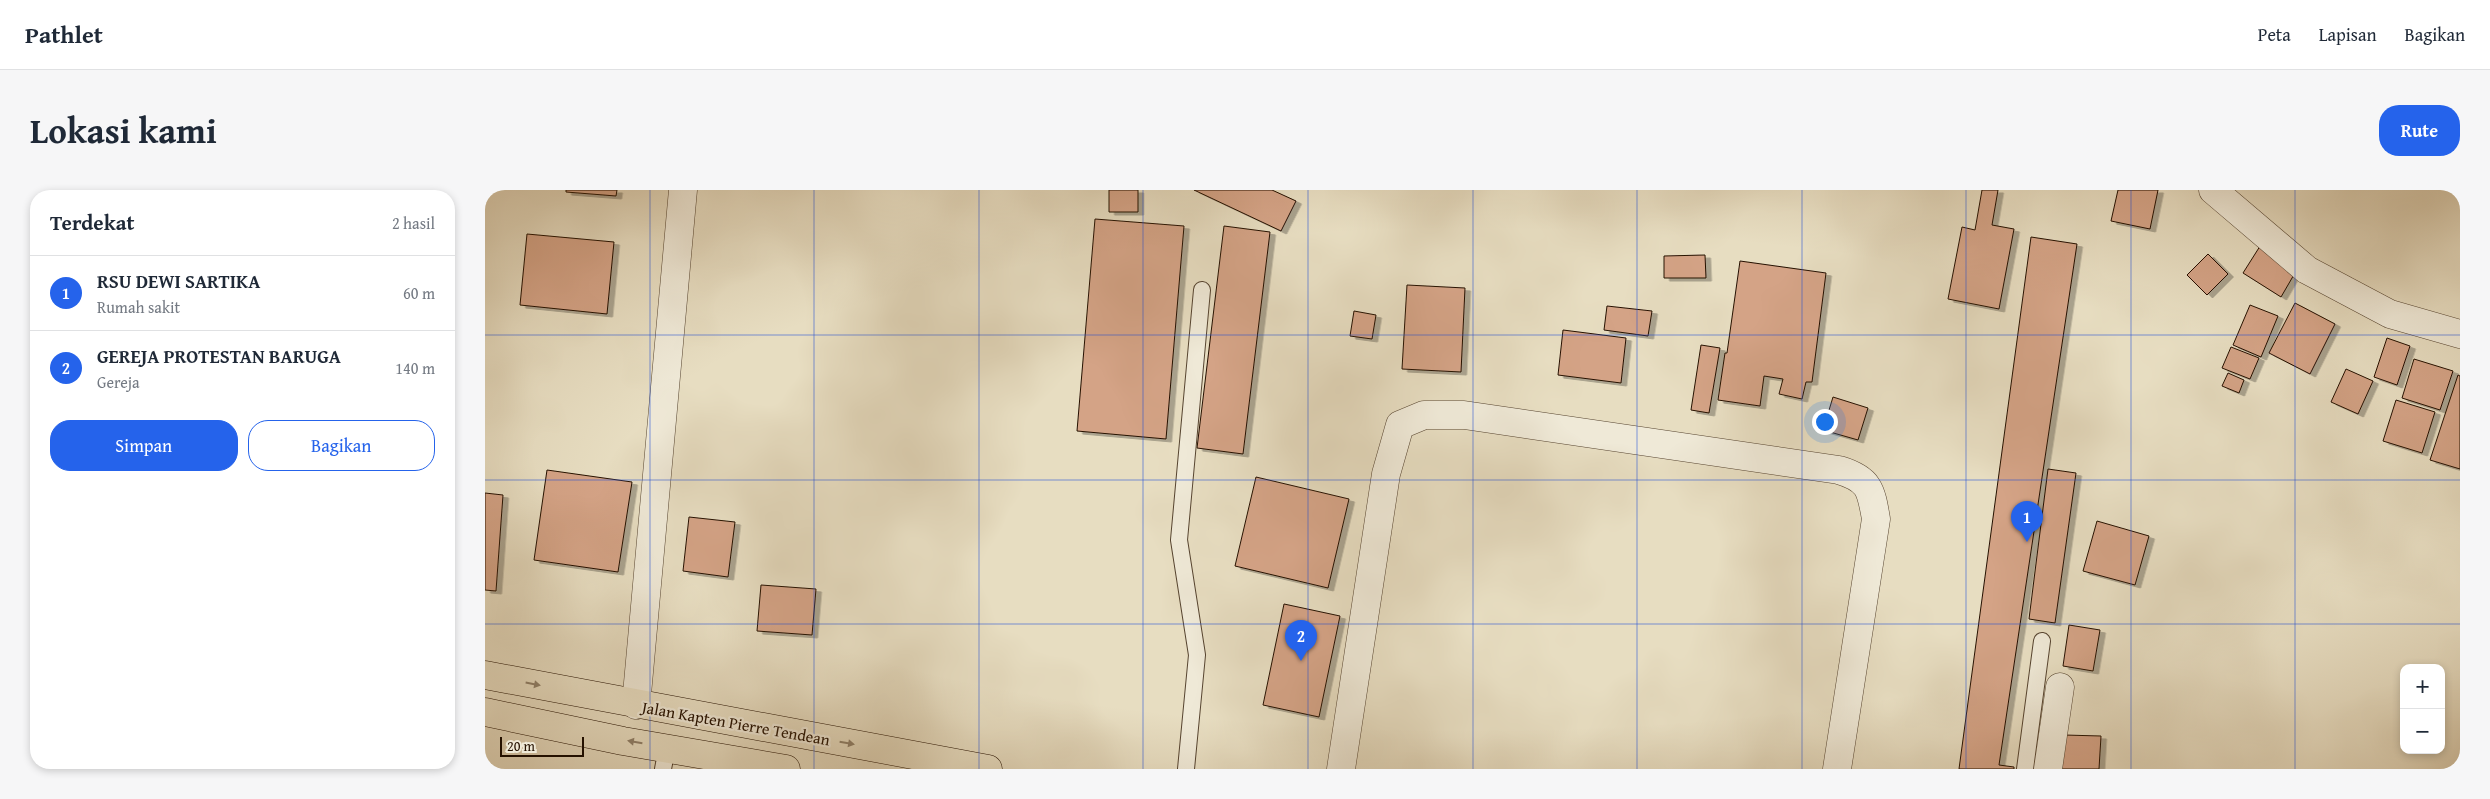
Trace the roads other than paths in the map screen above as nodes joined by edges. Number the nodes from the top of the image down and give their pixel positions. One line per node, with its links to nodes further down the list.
1 (683, 190): 8 (street)
2 (2213, 190): 4 (street)
3 (1202, 290): 13 (lane)
4 (2460, 334)
5 (2042, 641): 16 (lane)
6 (485, 675): 8 (highway, Jalan Kapten Pierre Tendean, one-way to 8)
7 (2060, 687): 17 (street)
8 (636, 705): 12 (highway, Jalan Kapten Pierre Tendean, one-way to 12)
9 (485, 712): 10 (highway, one-way to 9)
10 (665, 758): 11 (highway)
11 (775, 768)
12 (988, 769)
13 (1186, 769)
14 (1341, 769): 15 (street)
15 (1837, 769)
16 (2025, 769)
17 (2048, 769)

